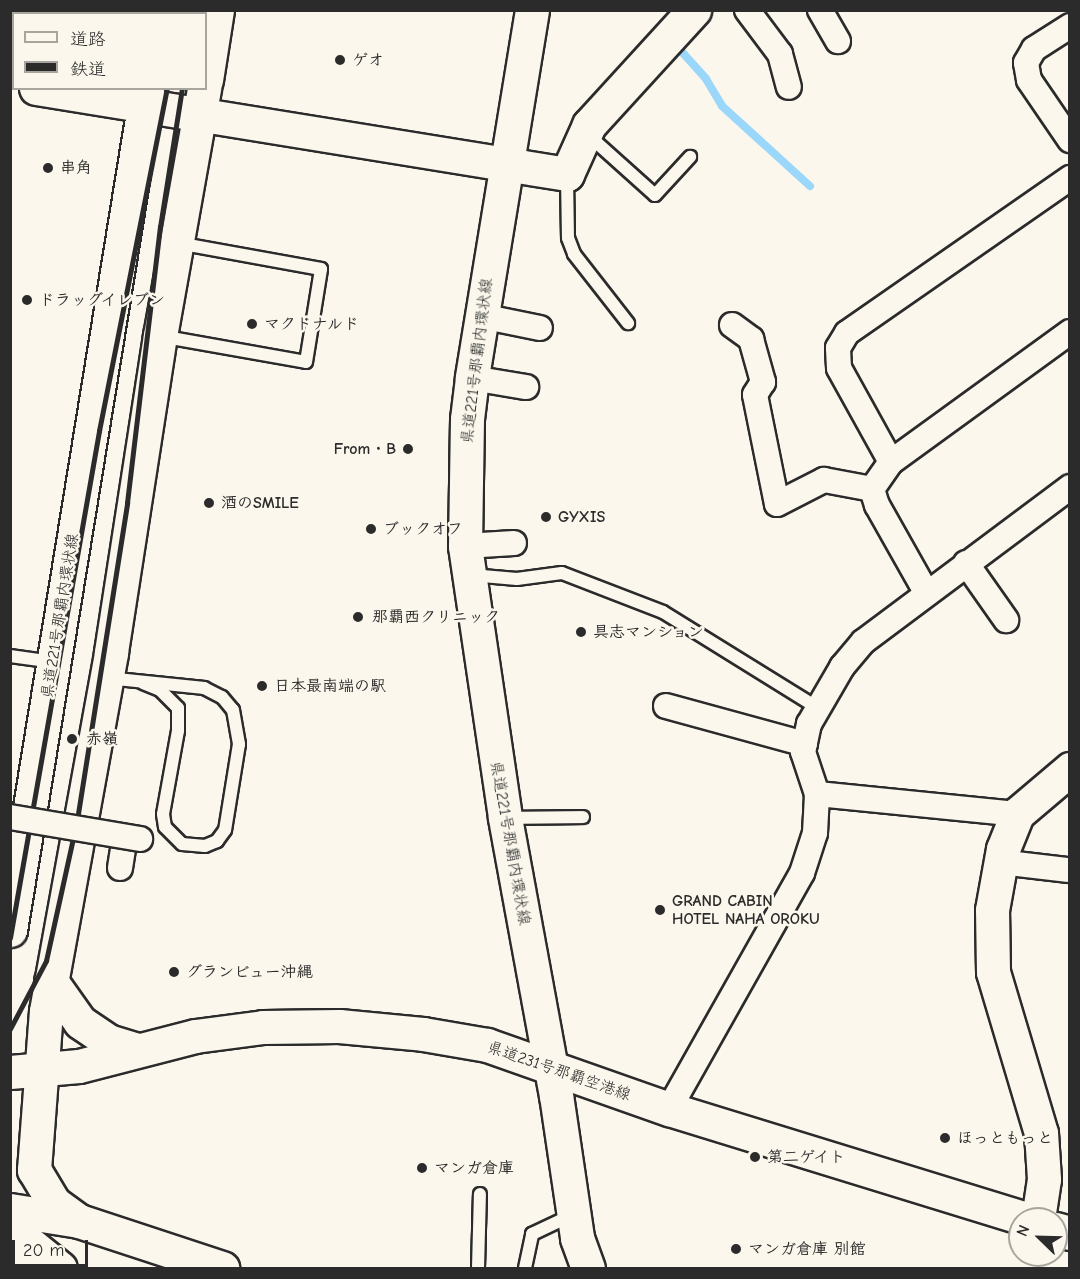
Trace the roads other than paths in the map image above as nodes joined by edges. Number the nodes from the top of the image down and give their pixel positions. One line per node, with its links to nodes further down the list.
1 (217, 10): 8 (main road)
2 (532, 10): 16 (main road, 県道221号那覇内環状線)
3 (694, 10): 13 (main road)
4 (747, 10): 9 (street)
5 (820, 10): 7 (street)
6 (1070, 26): 14 (street)
7 (838, 41)
8 (207, 74)
9 (789, 87)
10 (60, 90): 11 (main road)
11 (145, 97): 12 (main road); 37 (main road, 県道221号那覇内環状線)
12 (202, 102): 16 (main road); 19 (main road)
13 (584, 132): 15 (lane); 17 (main road)
14 (1070, 140)
15 (690, 157)
16 (508, 166): 17 (main road); 20 (main road, 県道221号那覇内環状線)
17 (567, 174): 21 (lane)
18 (1070, 178): 28 (street)
19 (177, 243): 25 (main road); 25 (lane)
20 (481, 316): 23 (street); 26 (main road, 県道221号那覇内環状線)
21 (628, 323)
22 (732, 325): 30 (street)
23 (540, 328)
24 (1070, 332): 28 (street)
25 (160, 336): 39 (main road)
26 (487, 380): 27 (street); 32 (main road, 県道221号那覇内環状線)
27 (526, 387)
28 (891, 462): 30 (street)
29 (1070, 487): 33 (street)
30 (873, 489): 34 (street)
31 (514, 543): 32 (street)
32 (480, 561): 42 (lane); 49 (main road, 県道221号那覇内環状線)
33 (966, 562): 34 (street); 35 (street)
34 (926, 592): 42 (street)
35 (1006, 620)
36 (10, 656): 37 (lane)
37 (41, 661): 38 (lane); 50 (main road, 県道221号那覇内環状線)
38 (10, 664)
39 (107, 678): 40 (lane); 55 (main road)
40 (142, 683): 40 (lane)
41 (666, 706): 43 (street)
42 (818, 708): 43 (street)
43 (805, 744): 45 (street)
44 (1070, 769): 46 (main road)
45 (818, 794): 46 (street); 59 (street)
46 (1017, 813): 51 (main road)
47 (10, 817): 52 (street, bridge)
48 (583, 817): 49 (lane)
49 (505, 818): 57 (main road, 県道221号那覇内環状線)
50 (15, 853): 54 (main road, 県道221号那覇内環状線)
51 (1000, 862): 53 (street); 61 (main road)
52 (120, 868)
53 (1068, 870)
54 (10, 930)
55 (49, 996): 56 (main road); 58 (main road)
56 (137, 1050): 57 (main road, 県道231号那覇空港線); 58 (main road, 県道231号那覇空港線)
57 (552, 1068): 59 (main road, 県道231号那覇空港線); 64 (main road, 県道221号那覇内環状線)
58 (21, 1078): 65 (main road)
59 (669, 1109): 63 (main road, 県道231号那覇空港線)
60 (480, 1194): 71 (lane)
61 (1040, 1207)
62 (10, 1210): 65 (main road)
63 (1008, 1213)
64 (574, 1215): 72 (lane); 73 (main road, 県道221号那覇内環状線)
65 (80, 1221): 70 (main road)
66 (10, 1228): 69 (main road)
67 (10, 1258): 68 (main road)
68 (52, 1269)
69 (60, 1269)
70 (222, 1269)
71 (478, 1269)
72 (525, 1269)
73 (588, 1269)

